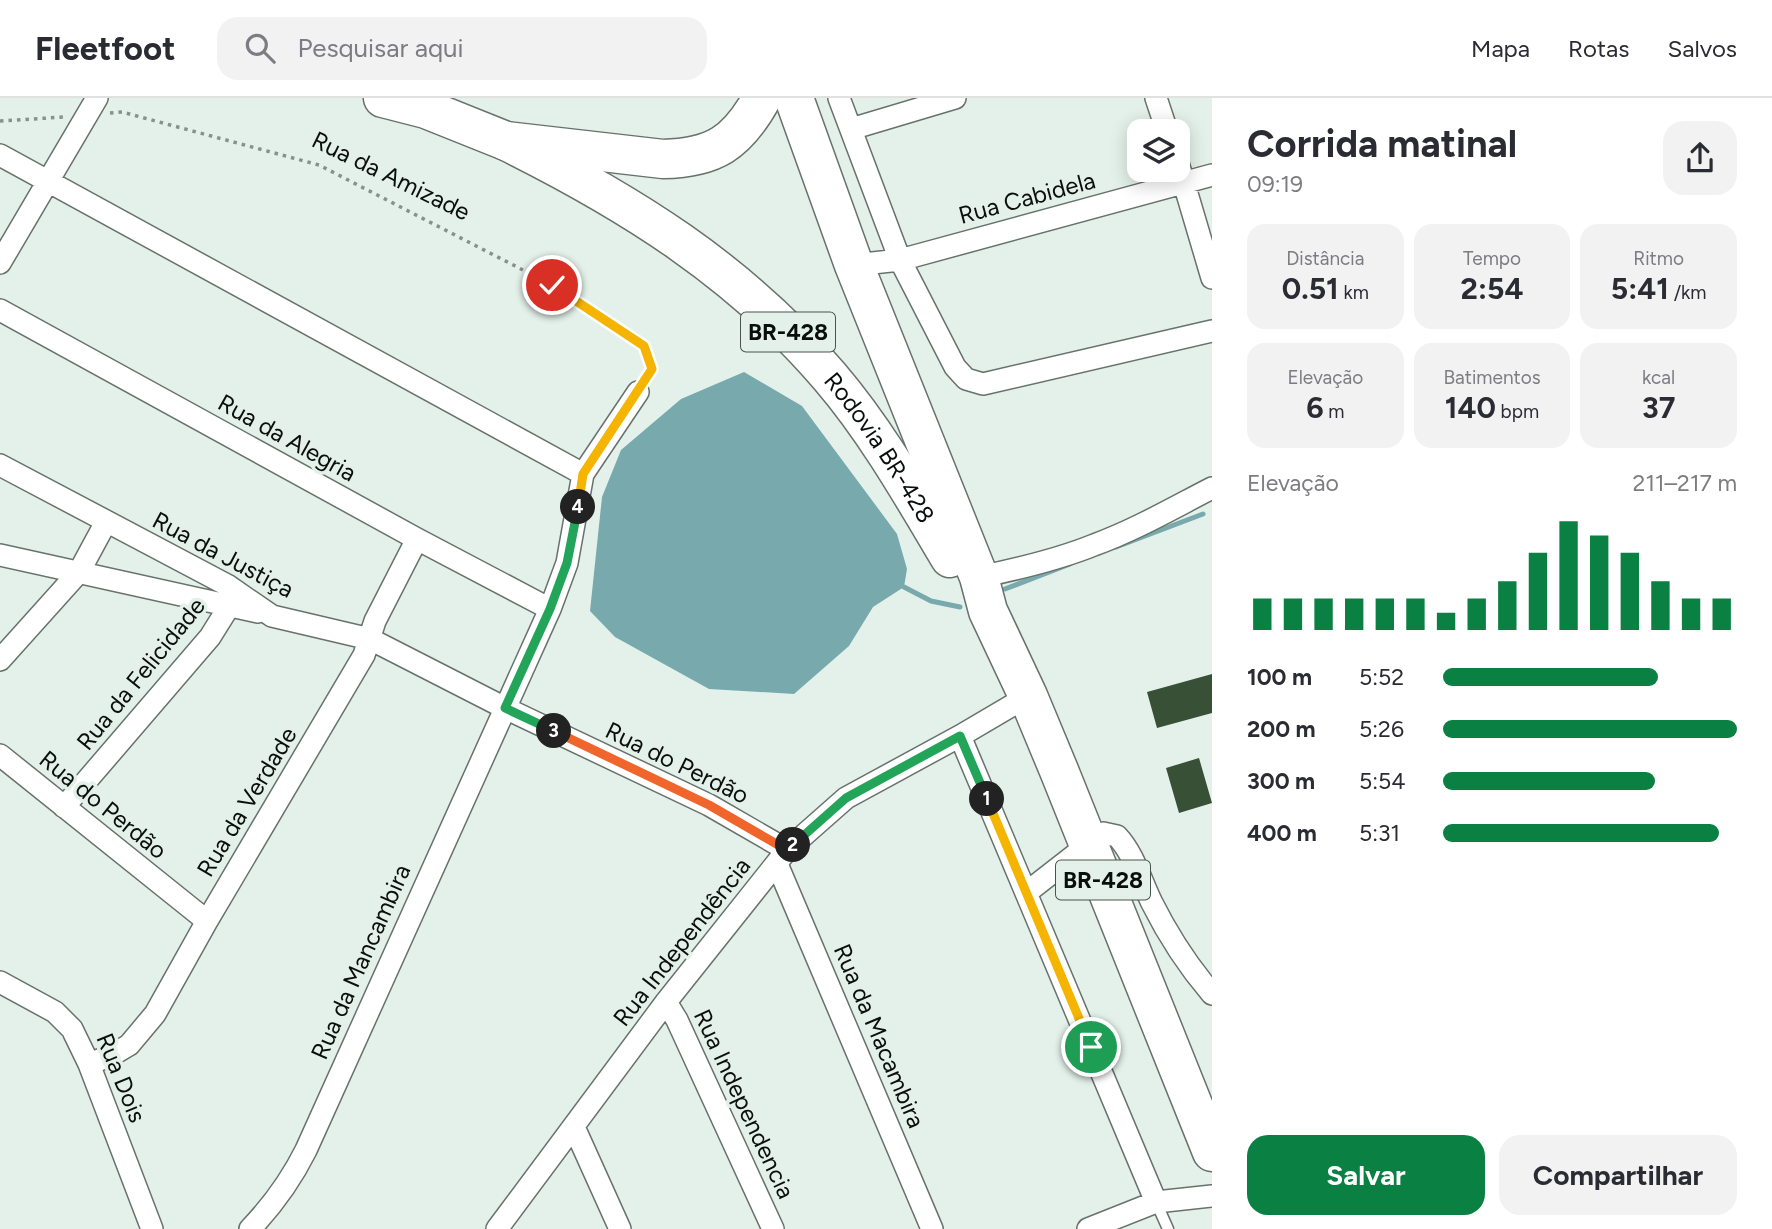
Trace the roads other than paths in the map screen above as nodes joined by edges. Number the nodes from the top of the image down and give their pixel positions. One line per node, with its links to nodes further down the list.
1 (383, 98): 10 (highway, BR-428)
2 (762, 98): 10 (highway)
3 (794, 98): 19 (highway, Rodovia BR-428 / BR-428)
4 (839, 98): 9 (street)
5 (955, 98): 9 (street)
6 (1156, 98): 8 (street)
7 (91, 107): 14 (street)
8 (1163, 119)
9 (850, 129): 17 (street)
10 (506, 141): 31 (highway, Rodovia BR-428 / BR-428)
11 (0, 155): 14 (street)
12 (1190, 174): 13 (street, Rua Cabidela)
13 (1212, 175)
14 (47, 180): 18 (street); 25 (street)
15 (1152, 182): 17 (street, Rua Cabidela)
16 (1184, 182): 20 (street)
17 (900, 260): 19 (street, Rua Cabidela); 22 (street)
18 (0, 263)
19 (854, 265): 31 (highway, Rodovia BR-428 / BR-428)
20 (1212, 278)
21 (0, 310): 28 (street, Rua da Alegria)
22 (1212, 331)
23 (638, 392): 25 (street)
24 (0, 465): 27 (street, Rua da Justiça)
25 (583, 474): 33 (street, Rua da Mancambira)
26 (1212, 488): 31 (street)
27 (106, 522): 30 (street); 34 (street, Rua da Justiça)
28 (417, 539): 33 (street, Rua da Alegria); 35 (street, Rua da Verdade)
29 (0, 555): 30 (street)
30 (79, 572): 32 (street); 36 (street)
31 (983, 594): 37 (highway, Rodovia BR-428 / BR-428)
32 (230, 605): 34 (street); 41 (street, Rua da Felicidade)
33 (550, 609): 38 (street, Rua da Mancambira)
34 (272, 616): 35 (street, Rua da Justiça)
35 (370, 639): 38 (street, Rua da Justiça); 45 (street, Rua da Verdade)
36 (0, 660)
37 (1028, 696): 39 (street, Rua Independência); 42 (highway, Rodovia BR-428 / BR-428)
38 (505, 708): 43 (street, Rua do Perdão); 55 (street, Rua da Mancambira)
39 (960, 736): 43 (street, Rua Independência); 44 (street)
40 (0, 755): 41 (street, Rua do Perdão)
41 (64, 807): 45 (street, Rua do Perdão)
42 (1088, 844): 44 (street); 47 (street); 51 (highway, Rodovia BR-428 / BR-428)
43 (782, 857): 48 (street, Rua Independência); 59 (street, Rua da Macambira)
44 (1026, 893): 53 (street)
45 (207, 921): 49 (street, Rua da Verdade)
46 (0, 982): 49 (street, Rua Dois)
47 (1212, 995)
48 (666, 1002): 50 (street, Rua Independência); 58 (street, Rua Independencia)
49 (89, 1064): 54 (street, Rua Dois)
50 (574, 1127): 56 (street, Rua Independência); 57 (street)
51 (1212, 1152)
52 (1212, 1196): 53 (street)
53 (1156, 1202): 60 (street); 61 (lane)
54 (152, 1229)
55 (250, 1229)
56 (496, 1229)
57 (620, 1229)
58 (773, 1229)
59 (932, 1229)
60 (1088, 1229)
61 (1168, 1229)

